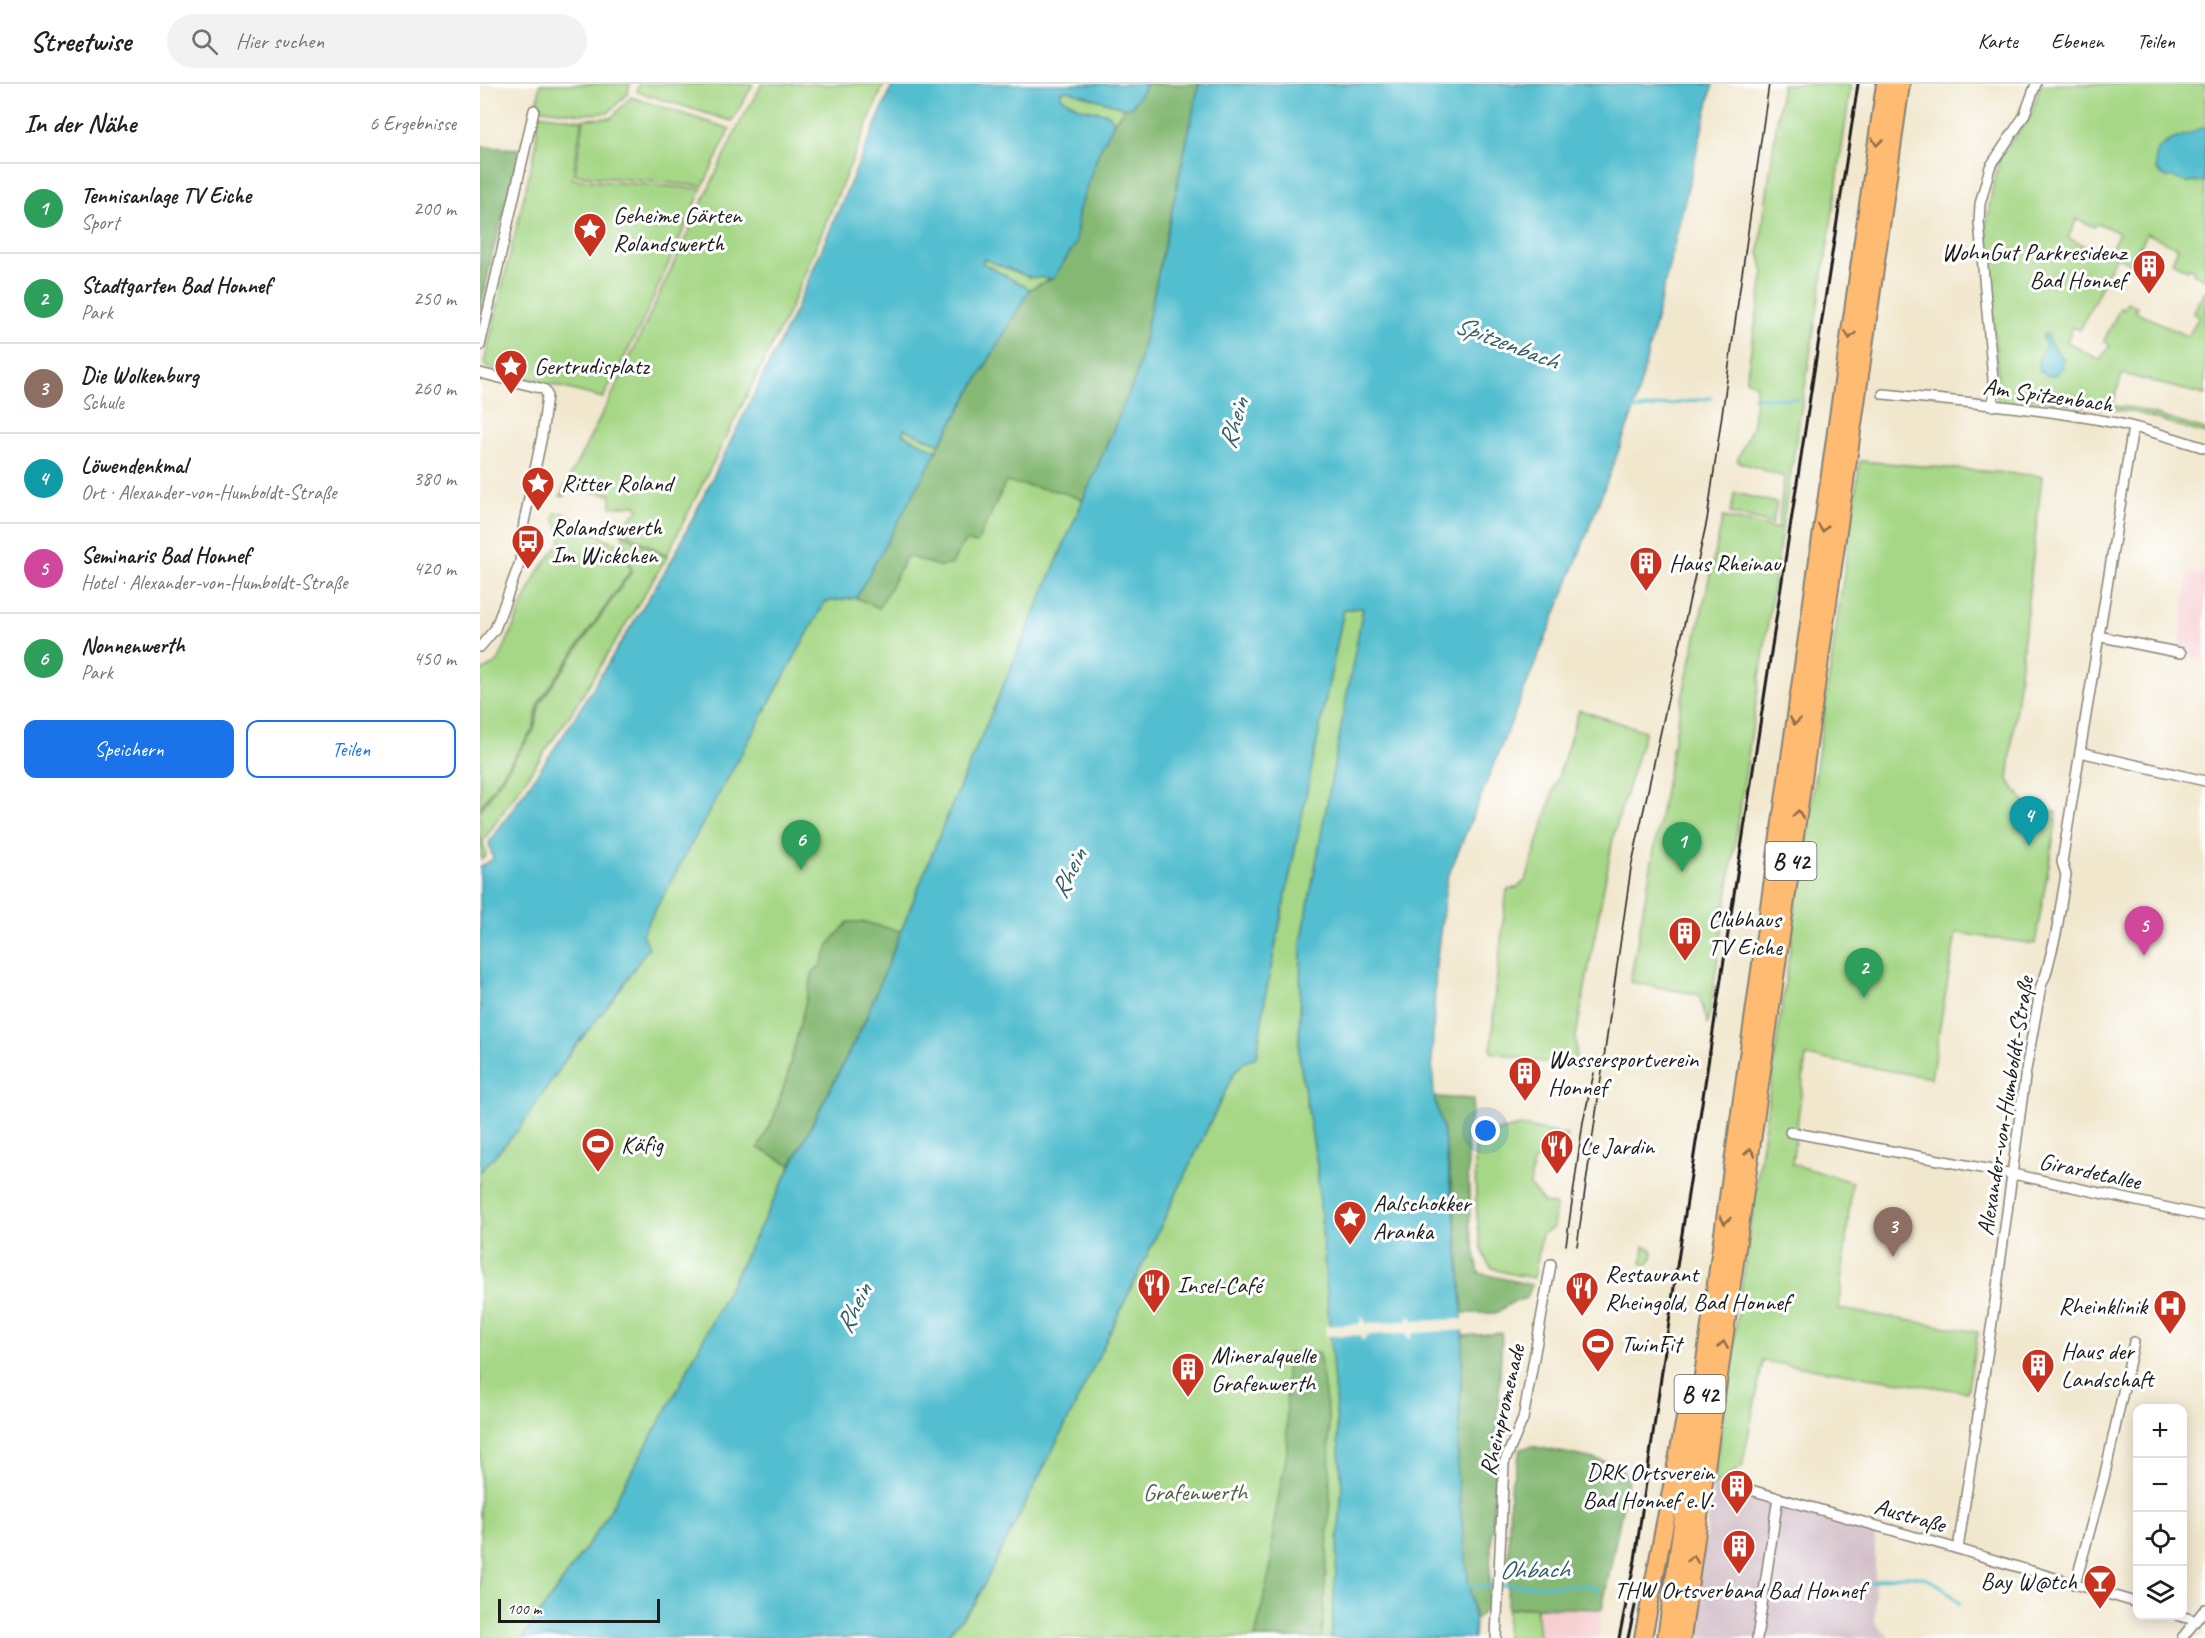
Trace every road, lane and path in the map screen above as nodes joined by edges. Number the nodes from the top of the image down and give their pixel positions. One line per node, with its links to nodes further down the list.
1 (1885, 84): 20 (highway, B 42, one-way to 20)
2 (1901, 84): 33 (highway, B 42, one-way to 2)
3 (2036, 84): 8 (street)
4 (534, 110): 5 (street)
5 (480, 346)
6 (480, 373): 12 (street)
7 (1883, 394): 8 (street, Am Spitzenbach)
8 (1993, 406): 9 (street, Am Spitzenbach)
9 (2133, 427): 10 (street, Am Spitzenbach); 11 (street, Alexander-von-Humboldt-Straße)
10 (2205, 448)
11 (2098, 636): 13 (street); 14 (street, Alexander-von-Humboldt-Straße)
12 (480, 647)
13 (2181, 653)
14 (2080, 752): 15 (street); 17 (street, Alexander-von-Humboldt-Straße)
15 (2205, 781)
16 (1790, 1132): 17 (street, Girardetallee)
17 (2013, 1174): 18 (street, Girardetallee); 24 (street, Alexander-von-Humboldt-Straße)
18 (2205, 1216)
19 (1551, 1264): 30 (street, Rheinpromenade)
20 (1713, 1309): 31 (highway); 32 (highway, B 42)
21 (2134, 1342): 25 (street)
22 (1733, 1485): 23 (street, Austraße)
23 (1778, 1497): 24 (street, Austraße); 34 (street)
24 (1958, 1549): 25 (street, Austraße)
25 (2075, 1585): 26 (street, Austraße)
26 (2133, 1602)
27 (2205, 1609): 29 (street)
28 (2187, 1618): 29 (street)
29 (2194, 1620): 35 (street)
30 (1496, 1638)
31 (1644, 1638)
32 (1666, 1638)
33 (1682, 1638)
34 (1757, 1638)
35 (2181, 1638)

